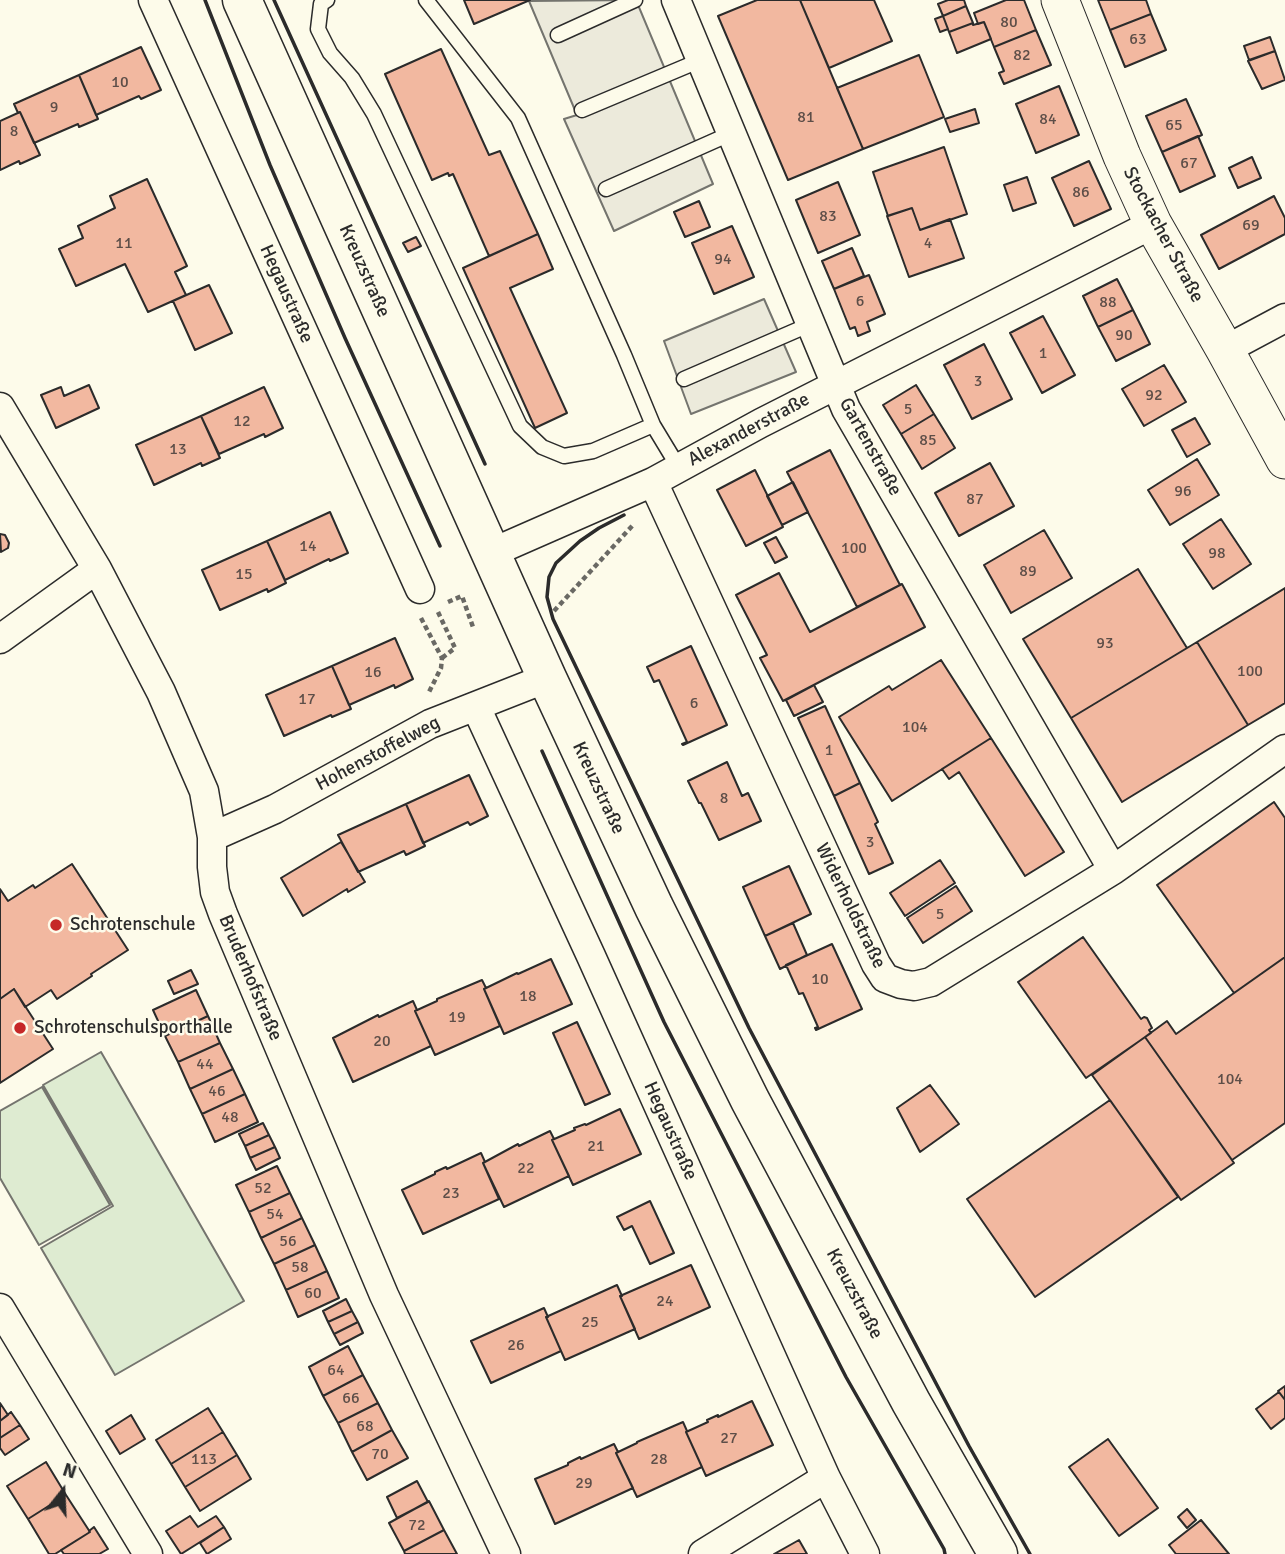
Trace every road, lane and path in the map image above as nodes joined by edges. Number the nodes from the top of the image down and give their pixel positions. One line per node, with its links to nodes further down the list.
1 (153, 0): 27 (street, Hegaustraße)
2 (242, 0): 24 (main road, Kreuzstraße)
3 (327, 0): 20 (lane)
4 (426, 0): 20 (lane)
5 (635, 0): 8 (lane)
6 (676, 0): 9 (street, Gartenstraße)
7 (1060, 0): 13 (street, Stockacher Straße)
8 (558, 35)
9 (701, 60): 10 (lane); 11 (street, Gartenstraße)
10 (582, 110)
11 (732, 133): 12 (lane); 15 (street, Gartenstraße)
12 (606, 189)
13 (1153, 224): 16 (street, Stockacher Straße); 18 (street, Alexanderstraße)
14 (1285, 318): 16 (street)
15 (811, 324): 17 (lane); 18 (street, Gartenstraße)
16 (1225, 350): 21 (street, Stockacher Straße)
17 (684, 379)
18 (836, 384): 22 (street, Alexanderstraße); 37 (street, Gartenstraße)
19 (0, 407): 25 (street, Bruderhofstraße)
20 (653, 425): 22 (lane)
21 (1285, 460)
22 (679, 468): 23 (street, Alexanderstraße)
23 (653, 482): 24 (street, Alexanderstraße); 28 (path); 37 (street, Widerholdstraße)
24 (491, 553): 32 (main road, Kreuzstraße)
25 (97, 569): 30 (street); 36 (street, Bruderhofstraße)
26 (462, 596): 29 (path)
27 (428, 598): 31 (path); 31 (path)
28 (554, 612)
29 (472, 626)
30 (0, 639)
31 (442, 658): 34 (path)
32 (547, 678): 33 (street, Hohenstoffelweg); 44 (main road, Kreuzstraße)
33 (476, 707): 34 (street, Hohenstoffelweg); 39 (street, Hegaustraße)
34 (430, 724): 36 (street, Hohenstoffelweg)
35 (1285, 749): 37 (street, Widerholdstraße)
36 (212, 837): 41 (street, Bruderhofstraße)
37 (1113, 870)
38 (0, 1308): 40 (street)
39 (826, 1478): 42 (street); 43 (street, Hegaustraße)
40 (148, 1554)
41 (506, 1554)
42 (703, 1554)
43 (865, 1554)
44 (999, 1554)

